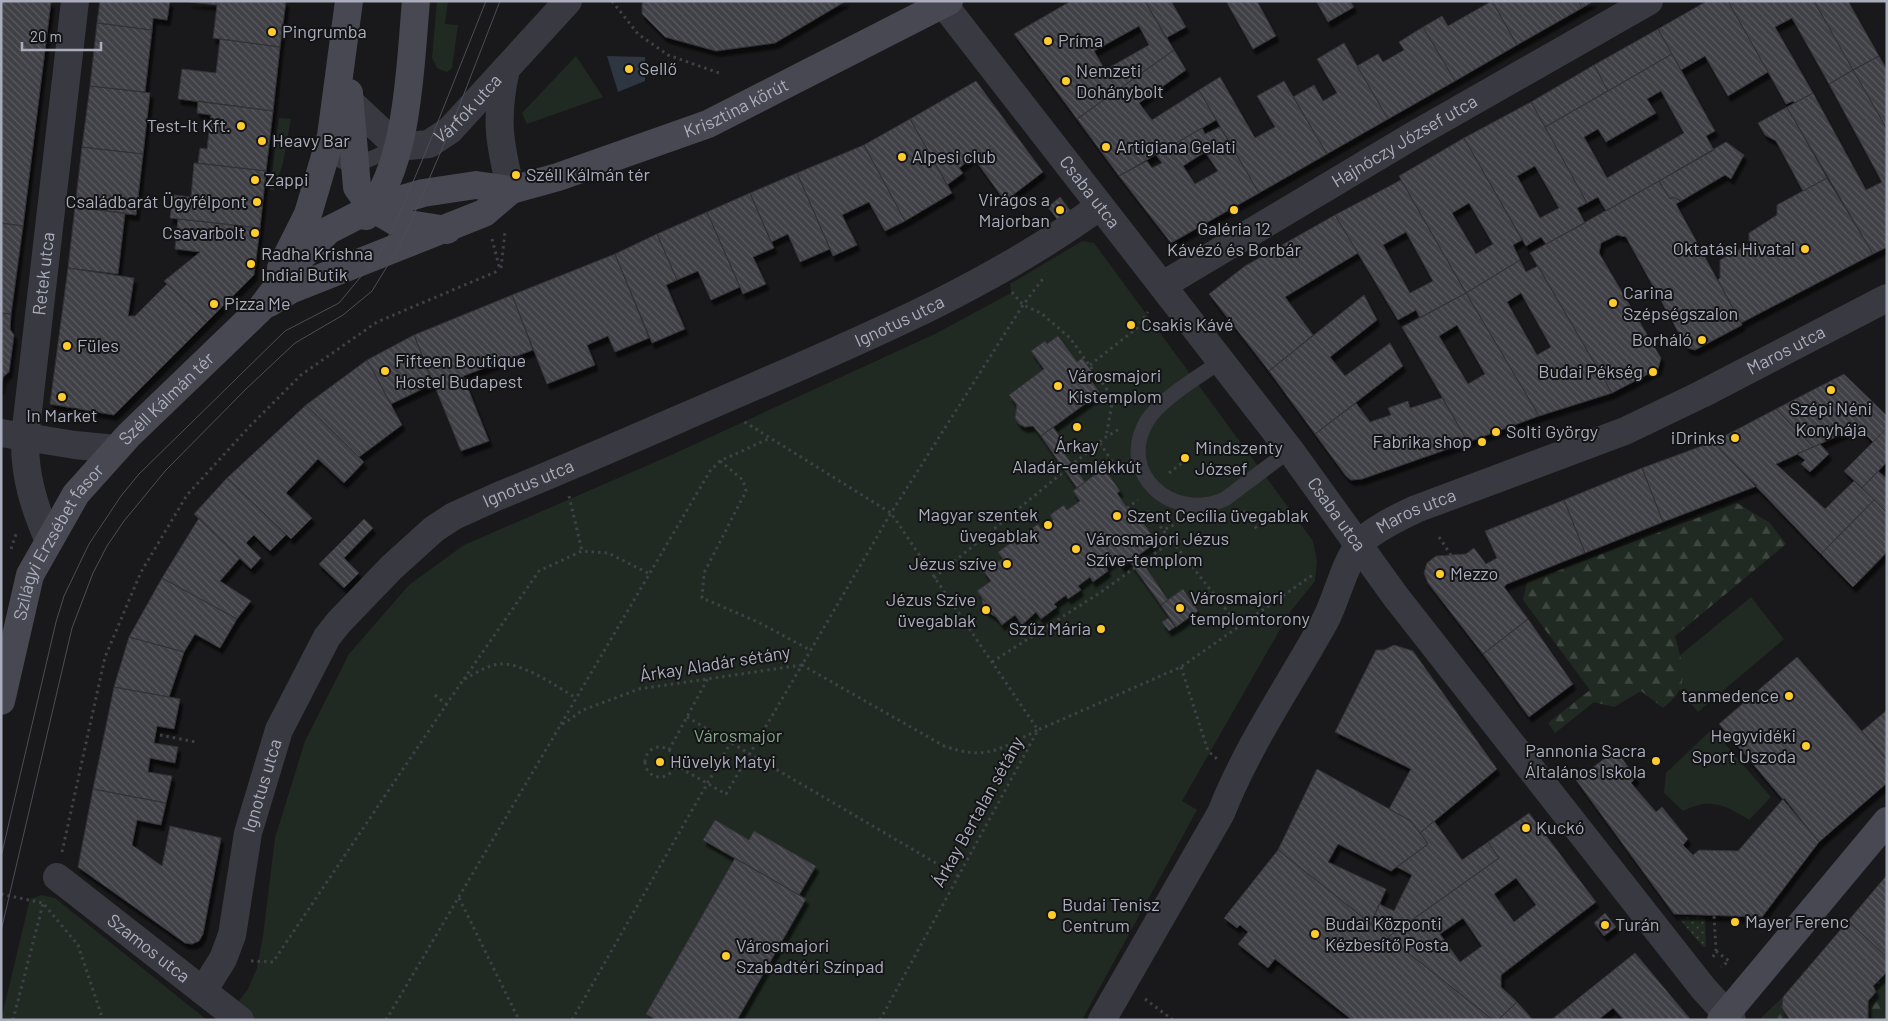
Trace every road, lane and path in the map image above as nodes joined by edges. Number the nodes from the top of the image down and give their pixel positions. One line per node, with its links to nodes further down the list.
1 (75, 1): 28 (street, Retek utca)
2 (349, 1): 10 (main road); 11 (main road)
3 (416, 1): 12 (main road, Széll Kálmán tér)
4 (612, 1): 9 (path)
5 (1649, 1): 20 (street, Hajnóczy József utca)
6 (944, 2): 15 (main road, Krisztina körút); 16 (street, Csaba utca)
7 (556, 5): 8 (street, Várfok utca)
8 (506, 69): 12 (street, Várfok utca); 15 (street, Várfok utca)
9 (722, 74)
10 (349, 101): 12 (street); 13 (main road)
11 (331, 136): 13 (lane); 23 (main road)
12 (398, 147): 13 (lane); 14 (main road); 17 (main road, Széll Kálmán tér)
13 (354, 166): 17 (main road)
14 (444, 189): 15 (main road, Krisztina körút); 17 (main road, Széll Kálmán tér)
15 (510, 190): 18 (main road, Krisztina körút)
16 (1100, 206): 20 (street, Csaba utca); 27 (street, Ignotus utca)
17 (372, 208): 18 (main road); 21 (main road, Széll Kálmán tér); 23 (main road, Széll Kálmán tér)
18 (447, 230): 21 (main road, Széll Kálmán tér)
19 (500, 270): 73 (path)
20 (1163, 285): 25 (street, Csaba utca)
21 (290, 290): 23 (main road, Széll Kálmán tér)
22 (1887, 298): 43 (street, Maros utca)
23 (262, 307): 32 (main road, Széll Kálmán tér)
24 (1149, 311): 26 (path)
25 (1221, 361): 33 (street, Csaba utca); 33 (lane)
26 (1090, 365): 29 (path); 38 (path, Árkay Aladár sétány)
27 (714, 404): 30 (path); 35 (street, Ignotus utca)
28 (13, 435): 32 (street); 41 (street, Retek utca)
29 (1106, 437)
30 (769, 439): 34 (path); 38 (path)
31 (1100, 443): 48 (path)
32 (116, 449): 41 (main road, Szilágyi Erzsébet fasor)
33 (1290, 450): 43 (street, Csaba utca)
34 (720, 460): 47 (path); 50 (path)
35 (563, 469): 44 (path); 79 (street, Ignotus utca)
36 (1139, 499): 37 (path)
37 (1127, 508)
38 (891, 512): 48 (path); 50 (path, Árkay Aladár sétány)
39 (1181, 521): 42 (path)
40 (1439, 537): 45 (path)
41 (49, 541): 58 (main road, Szilágyi Erzsébet fasor)
42 (1172, 541): 49 (path); 51 (path)
43 (1359, 544): 69 (street, Maros utca); 84 (street, Csaba utca)
44 (582, 551): 47 (path); 55 (path)
45 (1451, 555)
46 (1315, 573): 49 (path, Árkay Bertalan sétány)
47 (650, 574): 57 (path)
48 (934, 578): 51 (path)
49 (1239, 626): 53 (path, Árkay Bertalan sétány)
50 (810, 650): 52 (path, Árkay Aladár sétány)
51 (992, 662): 62 (path)
52 (802, 665): 54 (path, Árkay Aladár sétány); 62 (path); 67 (path)
53 (1181, 667): 62 (path, Árkay Bertalan sétány); 69 (path)
54 (708, 678): 60 (path); 61 (path, Árkay Aladár sétány)
55 (463, 680): 57 (path); 59 (path)
56 (435, 695): 59 (path)
57 (576, 698): 61 (path)
58 (1, 701)
59 (447, 705): 79 (path)
60 (687, 717): 65 (path); 66 (path)
61 (560, 726): 75 (path, Árkay Aladár sétány)
62 (1038, 730): 72 (path, Árkay Bertalan sétány)
63 (160, 736): 64 (path)
64 (196, 742)
65 (731, 742): 67 (path); 70 (path)
66 (669, 750): 68 (path); 68 (path)
67 (749, 753): 70 (path); 72 (path)
68 (675, 765): 70 (path)
69 (1236, 776): 82 (street, Maros utca)
70 (707, 783): 90 (path)
71 (1887, 821): 84 (main road)
72 (958, 876): 91 (path, Árkay Bertalan sétány)
73 (57, 877): 83 (street, Szamos utca)
74 (1, 894): 76 (path)
75 (458, 898): 88 (path, Árkay Aladár sétány); 89 (path)
76 (43, 902): 85 (path); 86 (path)
77 (1714, 916): 78 (path)
78 (1716, 951): 80 (path); 81 (path)
79 (223, 959): 83 (street, Ignotus utca)
80 (1709, 963)
81 (1713, 966)
82 (1122, 983): 92 (street, Maros utca); 93 (path)
83 (203, 991): 87 (street, Szamos utca)
84 (1726, 1018)
85 (13, 1020)
86 (103, 1020)
87 (240, 1020)
88 (386, 1020)
89 (519, 1020)
90 (572, 1020)
91 (880, 1020)
92 (1102, 1020)
93 (1173, 1020)

